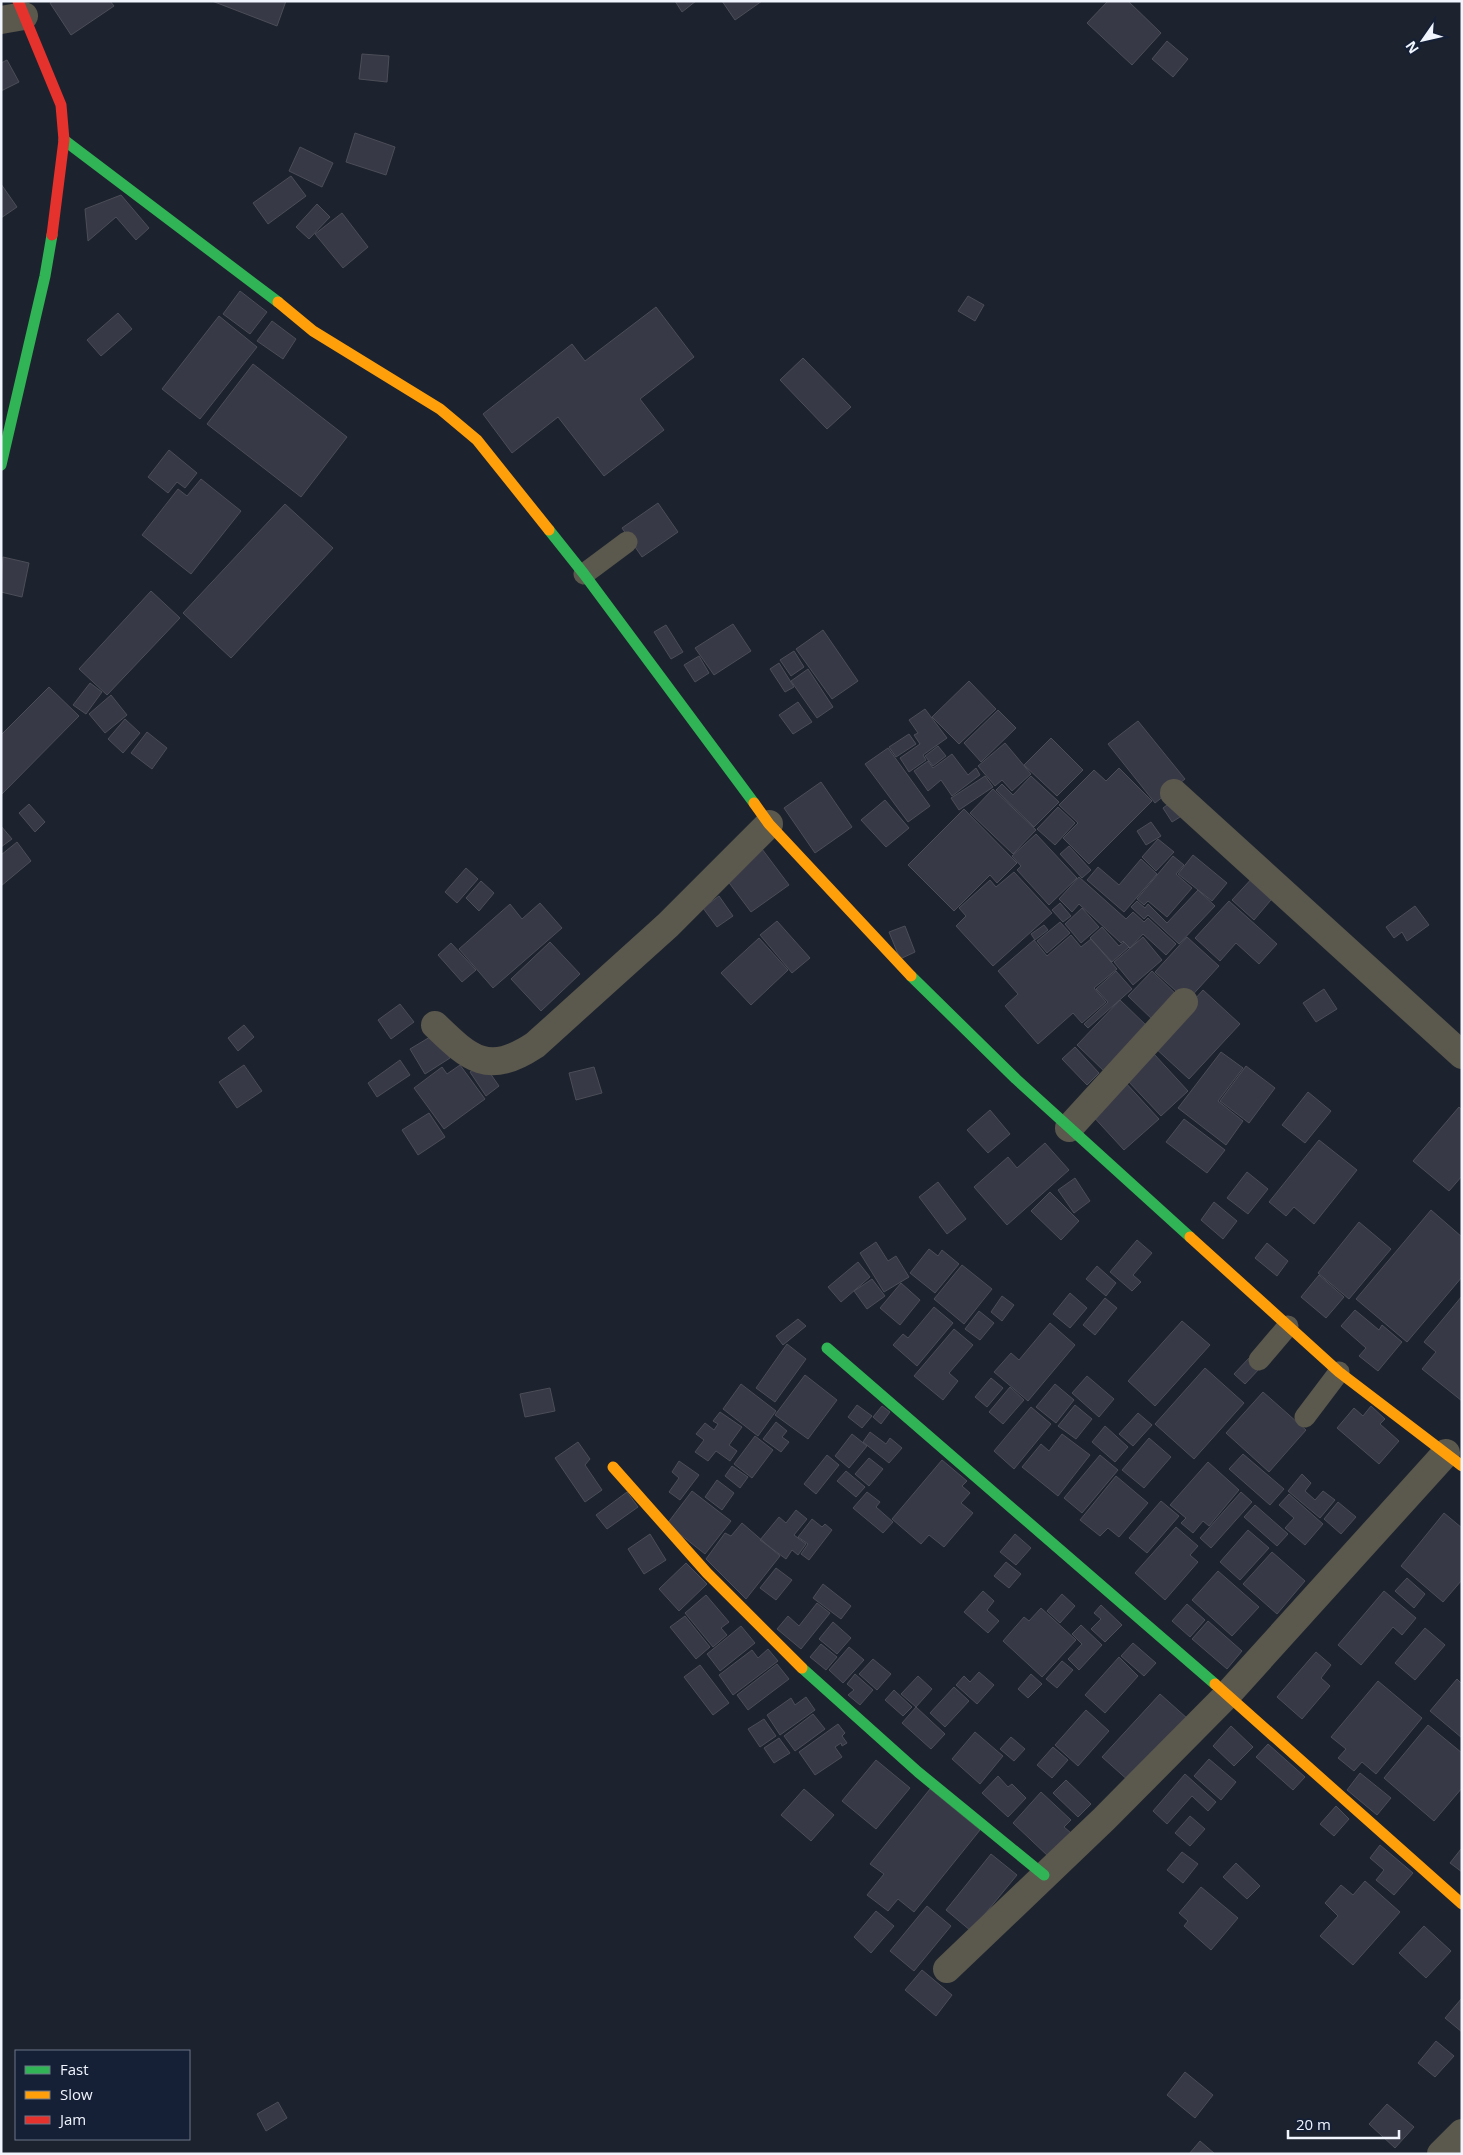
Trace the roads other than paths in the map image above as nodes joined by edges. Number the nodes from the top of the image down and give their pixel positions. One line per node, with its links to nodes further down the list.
1 (1, 2): 2 (street)
2 (13, 10): 3 (street)
3 (64, 140): 4 (street); 6 (street)
4 (1, 465)
5 (627, 542): 6 (lane)
6 (584, 574): 8 (street)
7 (1174, 793): 11 (street)
8 (768, 824): 10 (street); 12 (street)
9 (1184, 1002): 12 (street)
10 (435, 1025)
11 (1462, 1055)
12 (1070, 1128): 13 (street)
13 (1288, 1326): 15 (lane); 16 (street)
14 (827, 1348): 20 (street)
15 (1259, 1360)
16 (1339, 1372): 17 (lane); 18 (street)
17 (1305, 1417)
18 (1454, 1460): 20 (street)
19 (613, 1466): 21 (street)
20 (1227, 1696): 21 (street); 22 (street)
21 (1044, 1875): 23 (street)
22 (1462, 1904)
23 (947, 1969)
24 (1462, 2133): 25 (street)
25 (1441, 2154)

